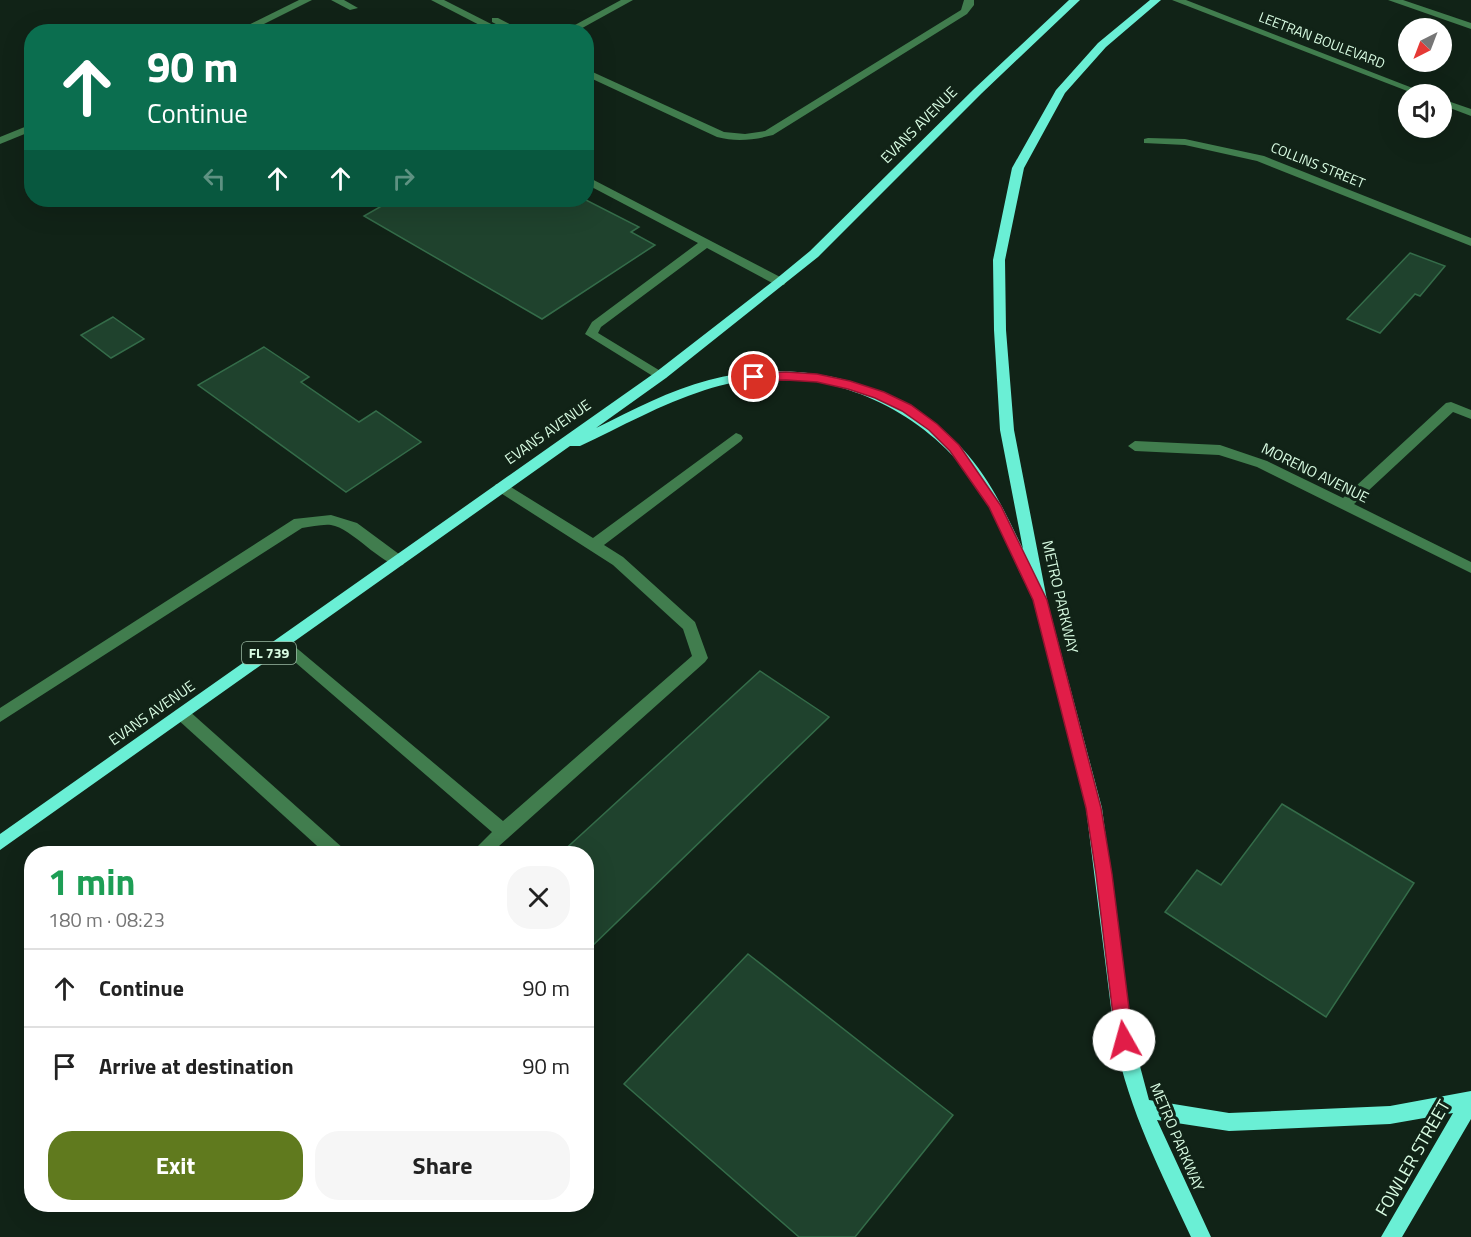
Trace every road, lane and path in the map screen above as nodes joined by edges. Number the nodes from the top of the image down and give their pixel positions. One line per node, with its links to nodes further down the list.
1 (307, 0): 12 (street)
2 (336, 0): 11 (street)
3 (436, 0): 13 (street)
4 (454, 0): 14 (street)
5 (628, 0): 15 (street)
6 (969, 0): 17 (street)
7 (1076, 0): 27 (main road, EVANS AVENUE / FL 739)
8 (1156, 0): 38 (main road, METRO PARKWAY)
9 (1177, 0): 18 (street, LEETRAN BOULEVARD)
10 (1393, 0): 16 (street)
11 (353, 8)
12 (255, 24)
13 (486, 24)
14 (504, 24)
15 (582, 24)
16 (1471, 26)
17 (594, 76)
18 (1398, 84)
19 (1452, 106): 20 (street)
20 (1471, 113)
21 (24, 130): 22 (street)
22 (0, 141)
23 (1148, 141): 25 (street, COLLINS STREET)
24 (594, 183): 26 (street)
25 (1471, 242)
26 (706, 243): 27 (street); 28 (street)
27 (780, 282): 28 (main road, EVANS AVENUE / FL 739)
28 (661, 375): 32 (main road, EVANS AVENUE / FL 739)
29 (1471, 415): 34 (street)
30 (736, 438): 35 (street)
31 (1135, 446): 34 (street, MORENO AVENUE)
32 (537, 460): 33 (main road, EVANS AVENUE / FL 739); 38 (main road)
33 (501, 487): 35 (street); 36 (main road, EVANS AVENUE / FL 739)
34 (1344, 505): 37 (street, MORENO AVENUE)
35 (593, 546): 42 (street)
36 (398, 561): 39 (main road, EVANS AVENUE / FL 739); 41 (street)
37 (1471, 568)
38 (1040, 600): 47 (main road, METRO PARKWAY)
39 (282, 644): 40 (main road, EVANS AVENUE / FL 739); 42 (street)
40 (182, 714): 43 (main road, EVANS AVENUE / FL 739); 44 (street)
41 (0, 716)
42 (504, 832): 45 (street)
43 (0, 843)
44 (329, 846)
45 (487, 846)
46 (1471, 1100): 47 (main road); 49 (main road, FOWLER STREET)
47 (1142, 1108): 48 (main road, METRO PARKWAY)
48 (1201, 1237)
49 (1391, 1237)

